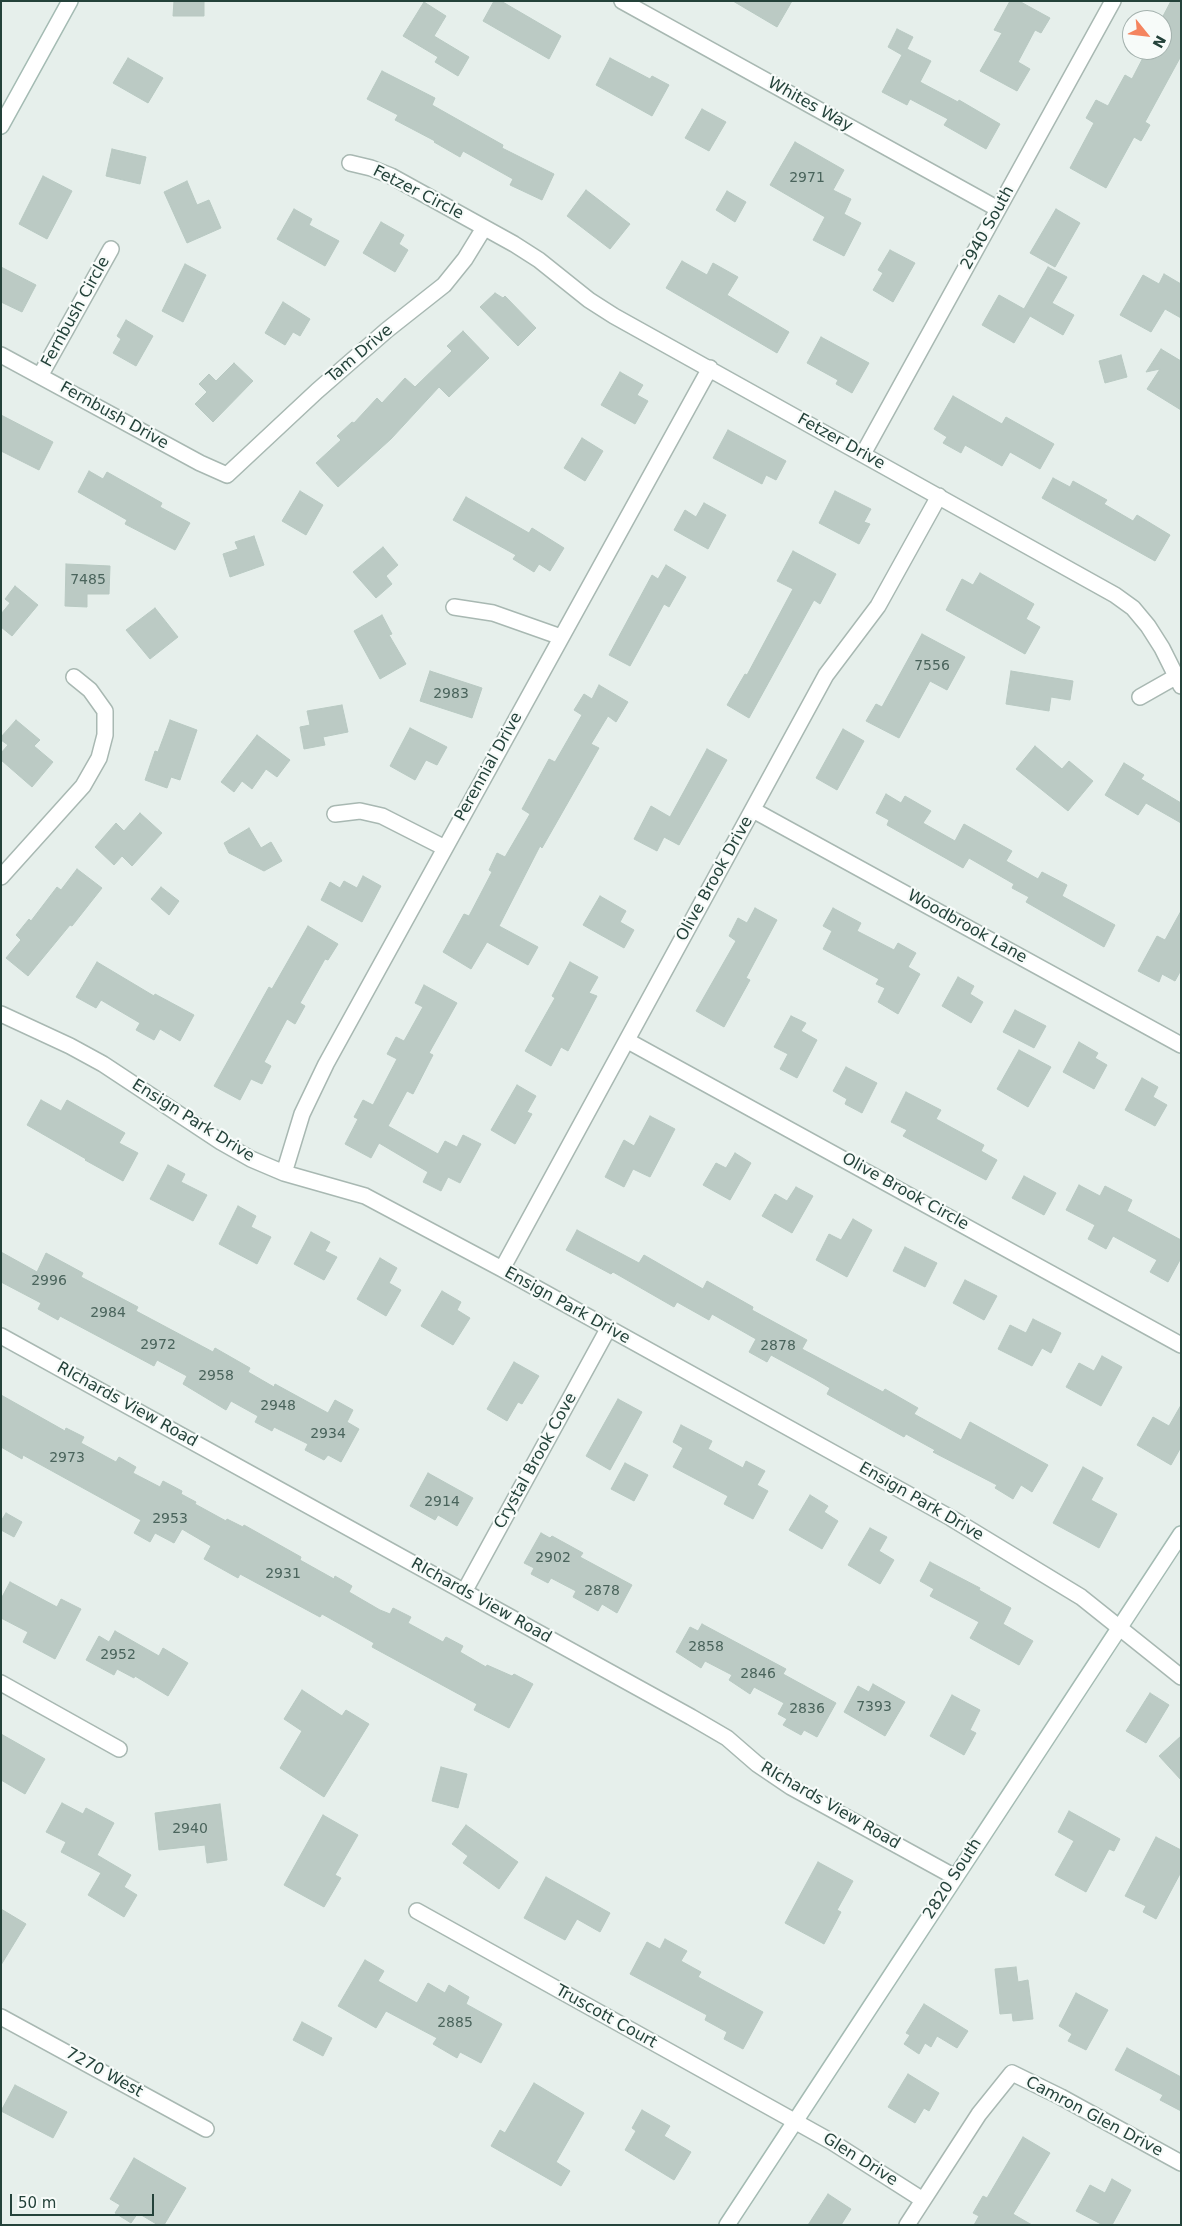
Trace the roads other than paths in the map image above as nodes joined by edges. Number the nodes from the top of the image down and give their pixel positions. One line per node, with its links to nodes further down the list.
1 (70, 1): 4 (street)
2 (622, 1): 6 (street, Whites Way)
3 (1113, 1): 6 (street, 2940 South)
4 (1, 126)
5 (350, 163): 7 (street, Fetzer Circle)
6 (998, 209): 12 (street, 2940 South)
7 (484, 228): 10 (street, Fetzer Drive); 13 (street, Tam Drive)
8 (111, 248): 11 (street, Fernbush Circle)
9 (1, 355): 11 (street, Fernbush Drive)
10 (710, 368): 12 (street, Fetzer Drive); 16 (street, Perennial Drive)
11 (40, 376): 13 (street, Fernbush Drive)
12 (863, 454): 14 (street, Fetzer Drive)
13 (227, 475)
14 (939, 496): 18 (street, Fetzer Drive); 20 (street, Olive Brook Drive)
15 (454, 607): 16 (street)
16 (561, 637): 22 (street, Perennial Drive)
17 (74, 677): 23 (street)
18 (1179, 681): 19 (street, Fetzer Drive)
19 (1140, 697)
20 (753, 810): 25 (street, Olive Brook Drive); 26 (street, Woodbrook Lane)
21 (335, 814): 22 (street)
22 (445, 848): 27 (street, Perennial Drive)
23 (1, 876)
24 (1, 1014): 27 (street, Ensign Park Drive)
25 (628, 1041): 28 (street, Olive Brook Drive); 31 (street, Olive Brook Circle)
26 (1181, 1045)
27 (284, 1172): 28 (street, Ensign Park Drive)
28 (502, 1269): 29 (street, Ensign Park Drive)
29 (608, 1329): 33 (street, Crystal Brook Cove); 34 (street, Ensign Park Drive)
30 (1, 1336): 33 (street, RIchards View Road)
31 (1181, 1345)
32 (1181, 1534): 34 (street, 2820 South)
33 (464, 1592): 38 (street, RIchards View Road)
34 (1120, 1627): 35 (street, Ensign Park Drive); 38 (street, 2820 South)
35 (1181, 1678)
36 (1, 1684): 37 (street)
37 (119, 1748)
38 (955, 1877): 41 (street, 2820 South)
39 (417, 1912): 41 (street, Truscott Court)
40 (1, 2017): 42 (street, 7270 West)
41 (796, 2122): 44 (street, Glen Drive); 45 (street, 2820 South)
42 (206, 2129)
43 (1181, 2163): 44 (street, Camron Glen Drive)
44 (923, 2200): 46 (street)
45 (728, 2225)
46 (906, 2225)

